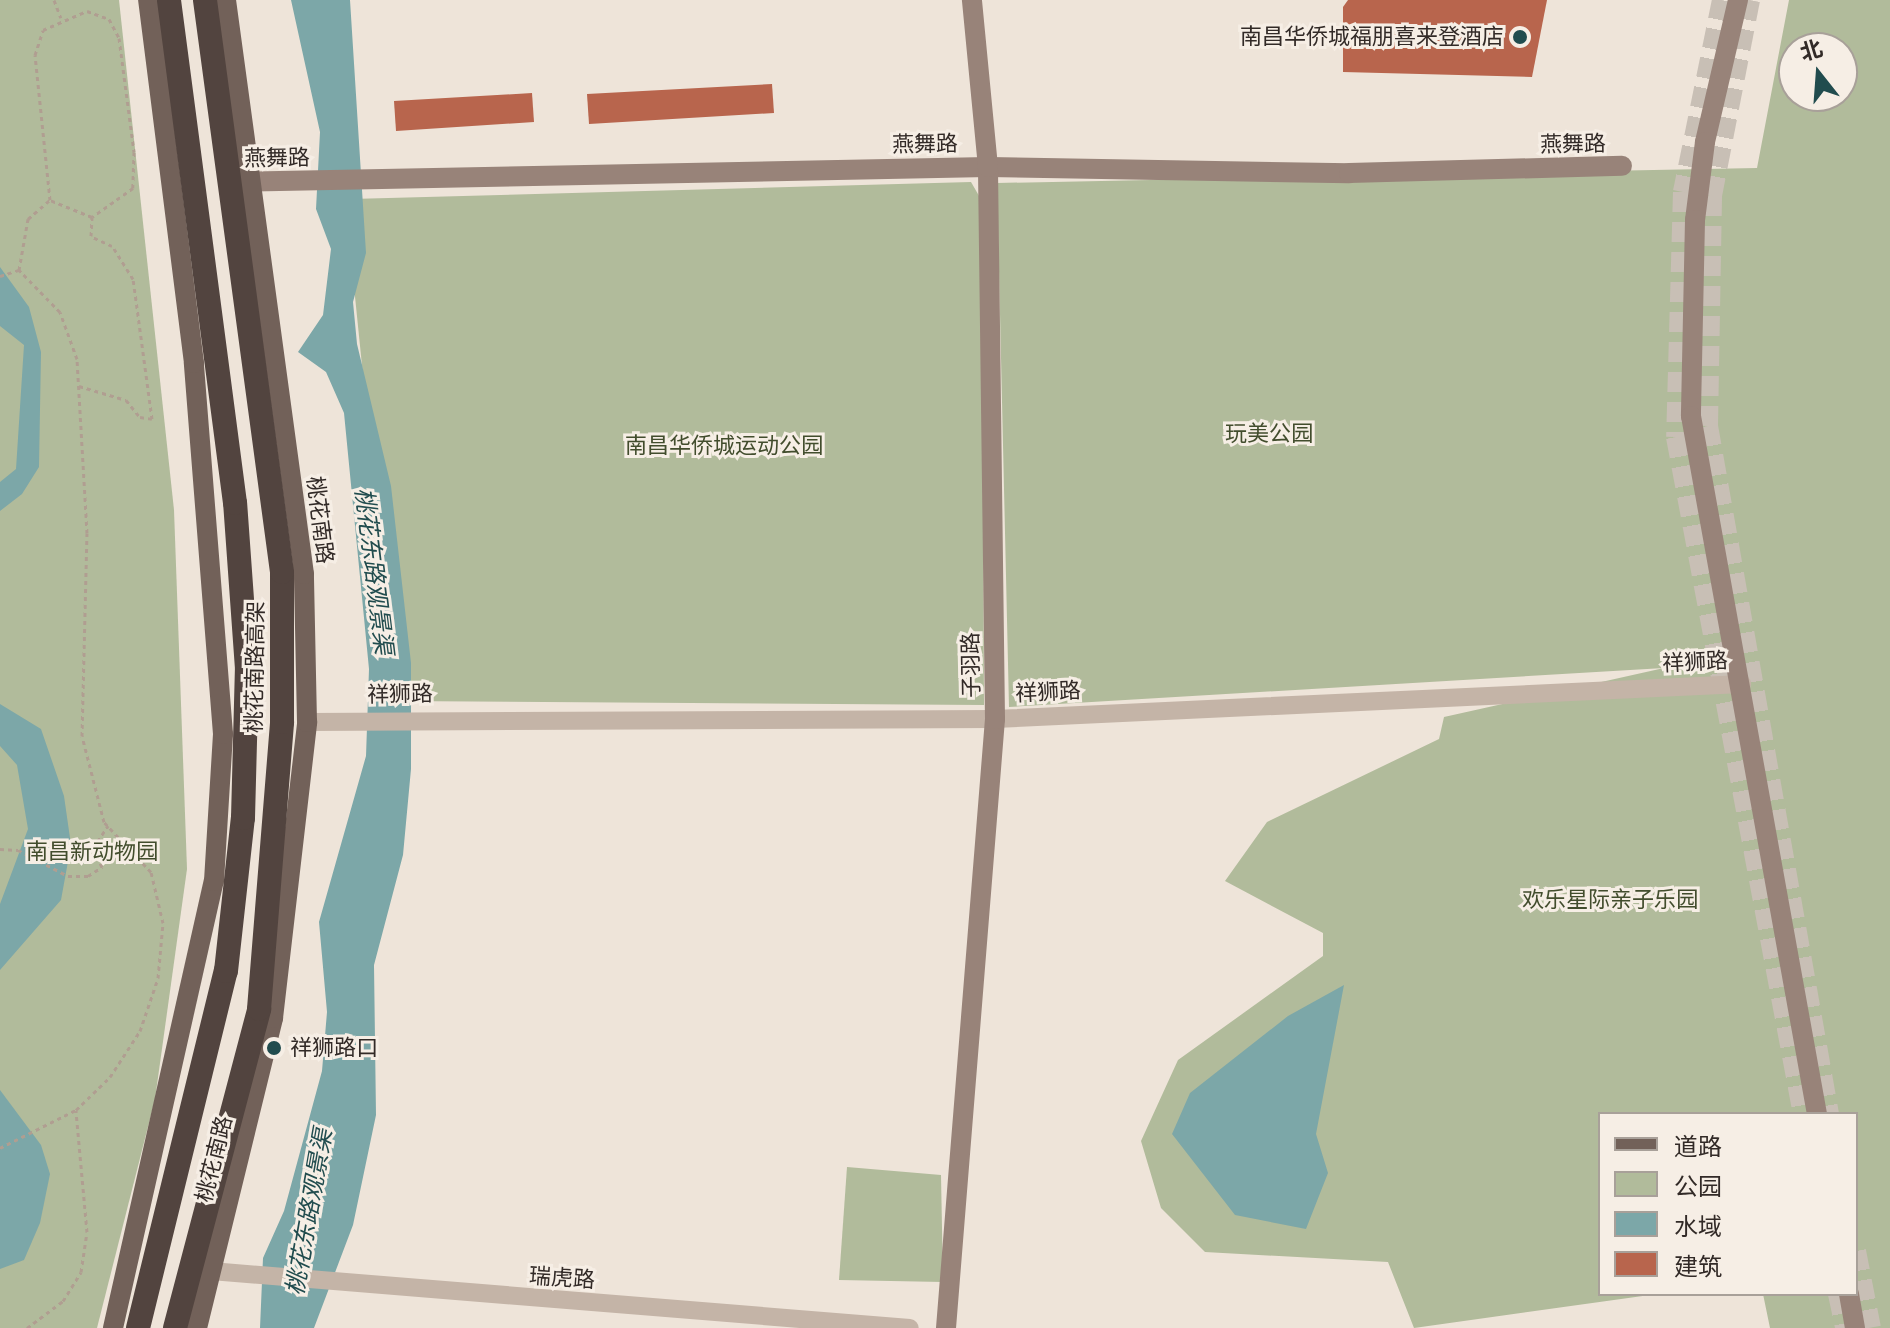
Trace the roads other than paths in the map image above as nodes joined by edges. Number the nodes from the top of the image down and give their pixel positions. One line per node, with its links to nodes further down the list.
1 (148, 0): 16 (main road)
2 (169, 0): 17 (highway, 桃花南路高架)
3 (205, 0): 9 (highway, 桃花南路高架)
4 (226, 0): 9 (main road, 桃花南路)
5 (972, 0): 8 (street, 子羽路)
6 (1738, 0): 10 (street)
7 (1622, 166): 8 (street, 燕舞路)
8 (988, 167): 9 (street, 燕舞路); 11 (street, 子羽路)
9 (240, 182): 12 (main road, 桃花南路); 18 (highway, 桃花南路高架)
10 (1742, 684): 11 (street, 祥狮路); 13 (street)
11 (995, 719): 12 (street, 祥狮路); 21 (street, 子羽路)
12 (307, 722): 14 (main road, 桃花南路)
13 (1817, 1112)
14 (211, 1271): 19 (main road, 桃花南路); 20 (street, 瑞虎路)
15 (1849, 1296): 22 (street)
16 (113, 1328)
17 (138, 1328)
18 (175, 1328)
19 (197, 1328)
20 (910, 1328)
21 (946, 1328)
22 (1855, 1328)

